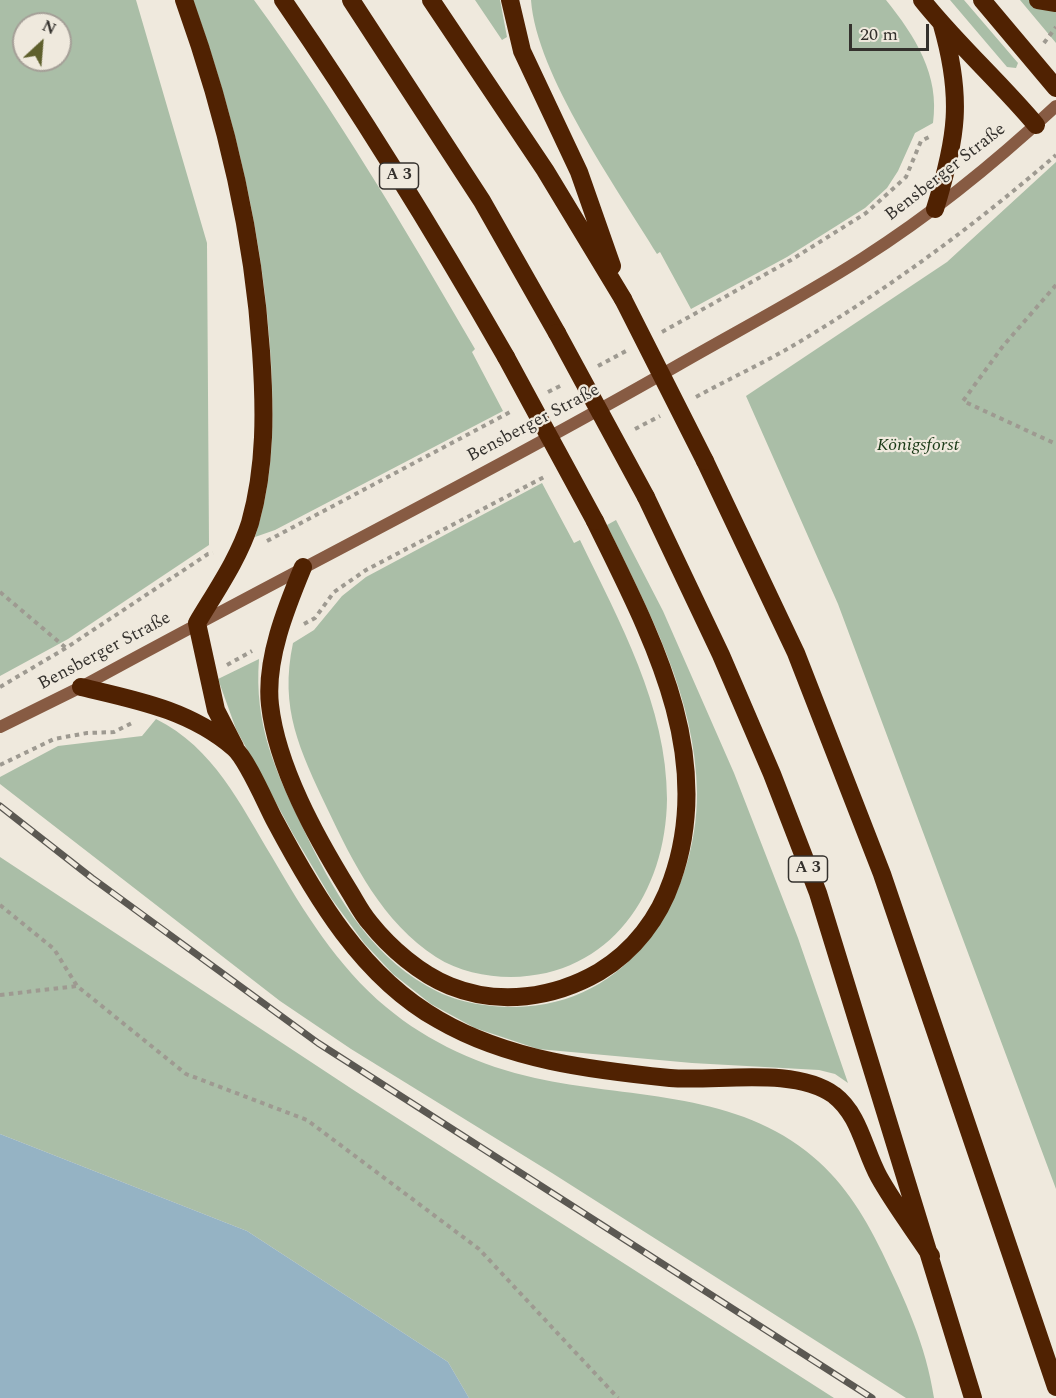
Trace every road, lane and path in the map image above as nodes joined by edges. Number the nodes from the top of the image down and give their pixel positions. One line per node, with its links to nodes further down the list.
1 (184, 0): 32 (highway)
2 (283, 0): 36 (highway, A 3, bridge)
3 (351, 0): 48 (highway, A 3, bridge)
4 (431, 0): 20 (highway)
5 (510, 0): 20 (highway)
6 (922, 0): 10 (highway)
7 (982, 0): 12 (highway)
8 (1038, 0): 9 (highway)
9 (1056, 3)
10 (942, 25): 15 (highway); 16 (highway)
11 (1056, 27): 12 (path)
12 (1032, 59): 13 (highway)
13 (1056, 88)
14 (1056, 106): 16 (main road, Bensberger Straße)
15 (954, 123): 18 (highway); 21 (path)
16 (1036, 125): 18 (main road, Bensberger Straße)
17 (1056, 155): 26 (path)
18 (934, 209): 33 (main road, Bensberger Straße)
19 (1056, 285): 30 (path)
20 (623, 299): 49 (highway, bridge)
21 (657, 335)
22 (636, 346): 23 (path)
23 (593, 368)
24 (572, 380): 25 (path)
25 (540, 396)
26 (694, 398)
27 (519, 407): 32 (path)
28 (663, 414): 29 (path)
29 (631, 431)
30 (1056, 444)
31 (547, 476): 36 (path)
32 (238, 552): 35 (highway); 37 (path)
33 (303, 567): 35 (main road, Bensberger Straße); 36 (highway)
34 (0, 592): 37 (path)
35 (197, 623): 38 (highway); 40 (main road, Bensberger Straße)
36 (279, 638): 38 (path)
37 (66, 648): 39 (path)
38 (207, 676): 43 (highway)
39 (0, 687)
40 (81, 687): 41 (highway); 42 (main road, Bensberger Straße)
41 (165, 707): 43 (highway); 44 (path)
42 (0, 727)
43 (237, 750): 48 (highway)
44 (0, 765)
45 (0, 905): 46 (path)
46 (77, 986): 47 (path); 51 (path)
47 (0, 995)
48 (931, 1256): 50 (highway, A 3)
49 (1056, 1387)
50 (970, 1390)
51 (618, 1398)

